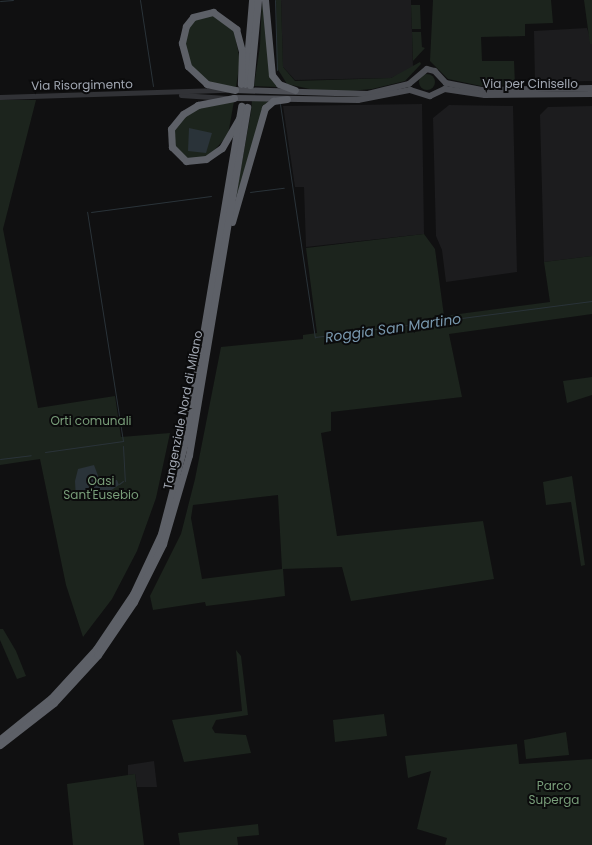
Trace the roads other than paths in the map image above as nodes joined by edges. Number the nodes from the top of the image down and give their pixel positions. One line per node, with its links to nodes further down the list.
1 (252, 0): 6 (highway)
2 (258, 0): 6 (highway)
3 (265, 0): 9 (highway)
4 (441, 79): 5 (main road, Via per Cinisello); 7 (main road, Via per Cinisello); 10 (main road)
5 (415, 80): 9 (main road, Via per Cinisello); 12 (main road)
6 (245, 84): 8 (highway)
7 (592, 88)
8 (236, 90): 11 (main road, Via Risorgimento); 13 (street, Via Risorgimento)
9 (295, 90): 11 (main road, Via per Cinisello)
10 (438, 90): 12 (main road, Via per Cinisello); 14 (main road, Via per Cinisello)
11 (271, 91)
12 (418, 92): 18 (main road, Via per Cinisello)
13 (165, 94): 15 (street, Via Risorgimento); 16 (street, Via Risorgimento)
14 (592, 94)
15 (0, 97)
16 (234, 98): 17 (main road, Via Risorgimento); 19 (highway)
17 (272, 98): 18 (main road, Via per Cinisello)
18 (287, 99): 20 (highway)
19 (239, 119): 20 (highway, Tangenziale Nord di Milano); 21 (highway, Tangenziale Nord di Milano)
20 (211, 322): 22 (highway, Tangenziale Nord di Milano)
21 (0, 739)
22 (0, 746)

